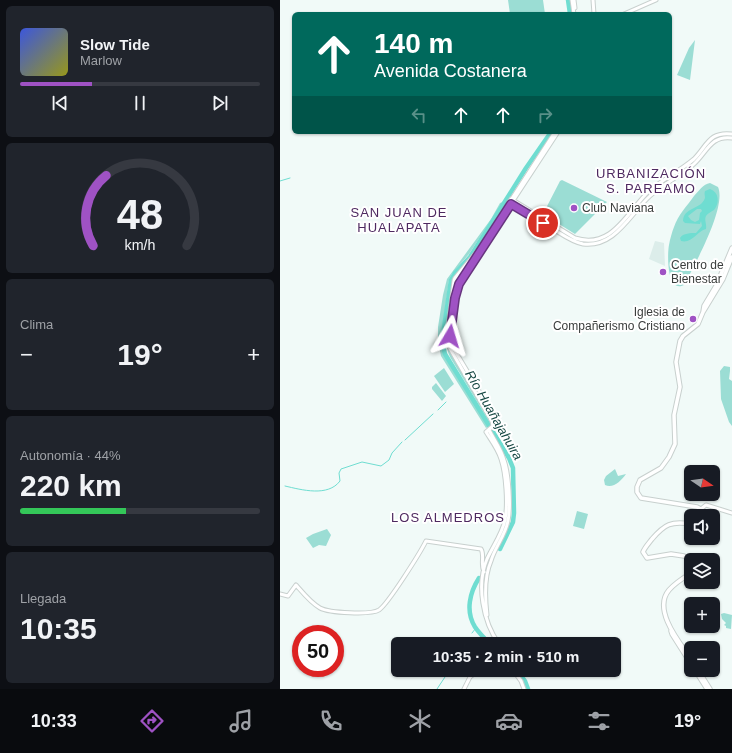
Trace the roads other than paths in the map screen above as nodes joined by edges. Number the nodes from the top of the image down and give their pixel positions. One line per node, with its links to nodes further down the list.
1 (573, 0): 4 (main road)
2 (593, 0): 5 (main road)
3 (656, 0): 6 (main road)
4 (575, 12)
5 (594, 12)
6 (629, 12)
7 (553, 134): 12 (main road)
8 (557, 134): 12 (main road)
9 (732, 134): 10 (main road)
10 (727, 135): 11 (main road); 13 (main road)
11 (732, 138)
12 (535, 163): 13 (main road)
13 (511, 201): 16 (main road); 18 (main road)
14 (732, 248): 17 (main road)
15 (732, 257): 17 (main road)
16 (455, 279): 18 (main road); 18 (main road); 20 (main road)
17 (720, 281): 22 (main road)
18 (460, 283): 20 (main road)
19 (494, 408): 20 (main road)
20 (489, 412): 21 (main road); 21 (main road)
21 (490, 429): 29 (main road)
22 (701, 509): 23 (main road)
23 (719, 509)
24 (720, 509): 25 (main road)
25 (732, 513)
26 (684, 523): 27 (main road)
27 (684, 556)
28 (482, 558): 29 (main road); 30 (main road); 33 (main road)
29 (488, 561): 30 (main road); 34 (main road)
30 (484, 572): 32 (main road)
31 (684, 578): 36 (main road)
32 (482, 589): 34 (main road); 35 (main road)
33 (280, 594)
34 (486, 598): 35 (main road)
35 (489, 625): 37 (main road)
36 (671, 629): 38 (main road); 39 (main road)
37 (495, 637)
38 (684, 648)
39 (684, 653)
40 (470, 677): 44 (main road)
41 (518, 677): 45 (main road)
42 (700, 677): 46 (main road)
43 (702, 677): 46 (main road)
44 (464, 689)
45 (524, 689)
46 (709, 689)

